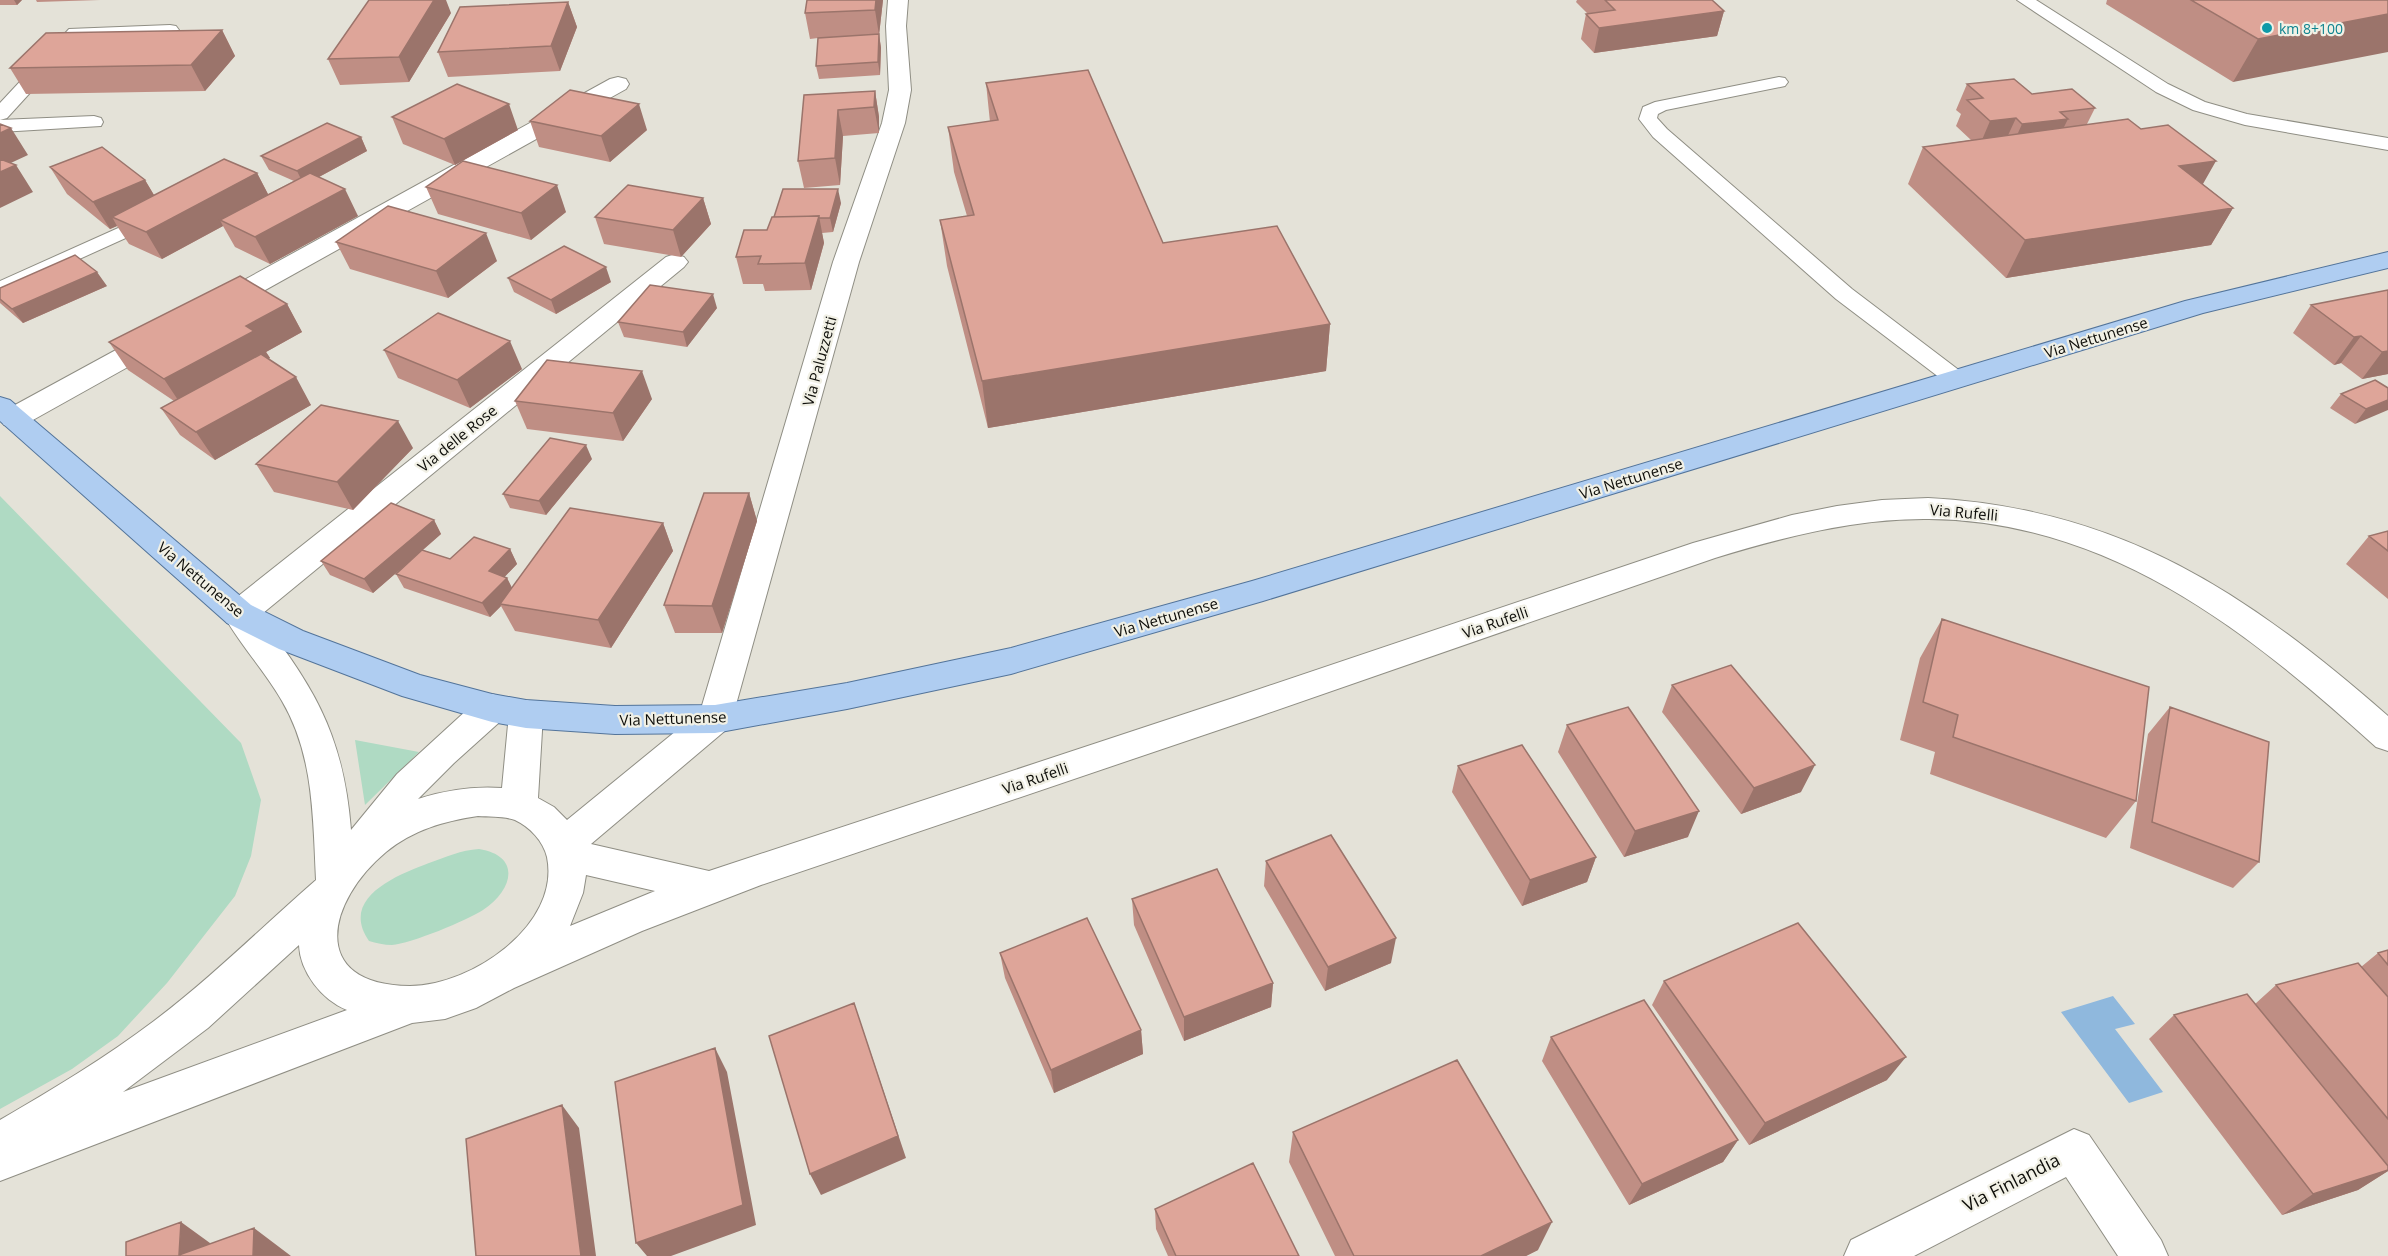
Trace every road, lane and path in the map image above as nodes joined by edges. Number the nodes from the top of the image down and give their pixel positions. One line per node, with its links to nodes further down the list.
1 (898, 0): 18 (street, Via Paluzzetti)
2 (2025, 0): 9 (lane)
3 (170, 30): 6 (lane)
4 (1779, 82): 14 (lane)
5 (618, 84): 15 (street)
6 (0, 114)
7 (94, 122): 8 (lane)
8 (0, 126)
9 (2388, 144)
10 (167, 212): 13 (lane)
11 (2388, 260): 14 (main road, Via Nettunense)
12 (675, 262): 16 (street, Via delle Rose)
13 (0, 289)
14 (1956, 379): 18 (main road, Via Nettunense)
15 (7, 412): 16 (main road, Via Nettunense)
16 (239, 614): 17 (main road, Via Nettunense); 22 (street)
17 (509, 711): 18 (main road, Via Nettunense); 20 (street); 22 (street)
18 (715, 719): 21 (street)
19 (2388, 737): 23 (street, Via Rufelli)
20 (519, 805): 21 (street); 22 (street)
21 (565, 850): 23 (street); 24 (street)
22 (339, 879): 25 (street); 26 (street)
23 (709, 887): 24 (street, Via Rufelli)
24 (500, 975): 25 (street)
25 (408, 1007): 27 (street)
26 (0, 1144)
27 (0, 1159)
28 (1867, 1256): 29 (street, Via Finlandia)
29 (2145, 1256)

